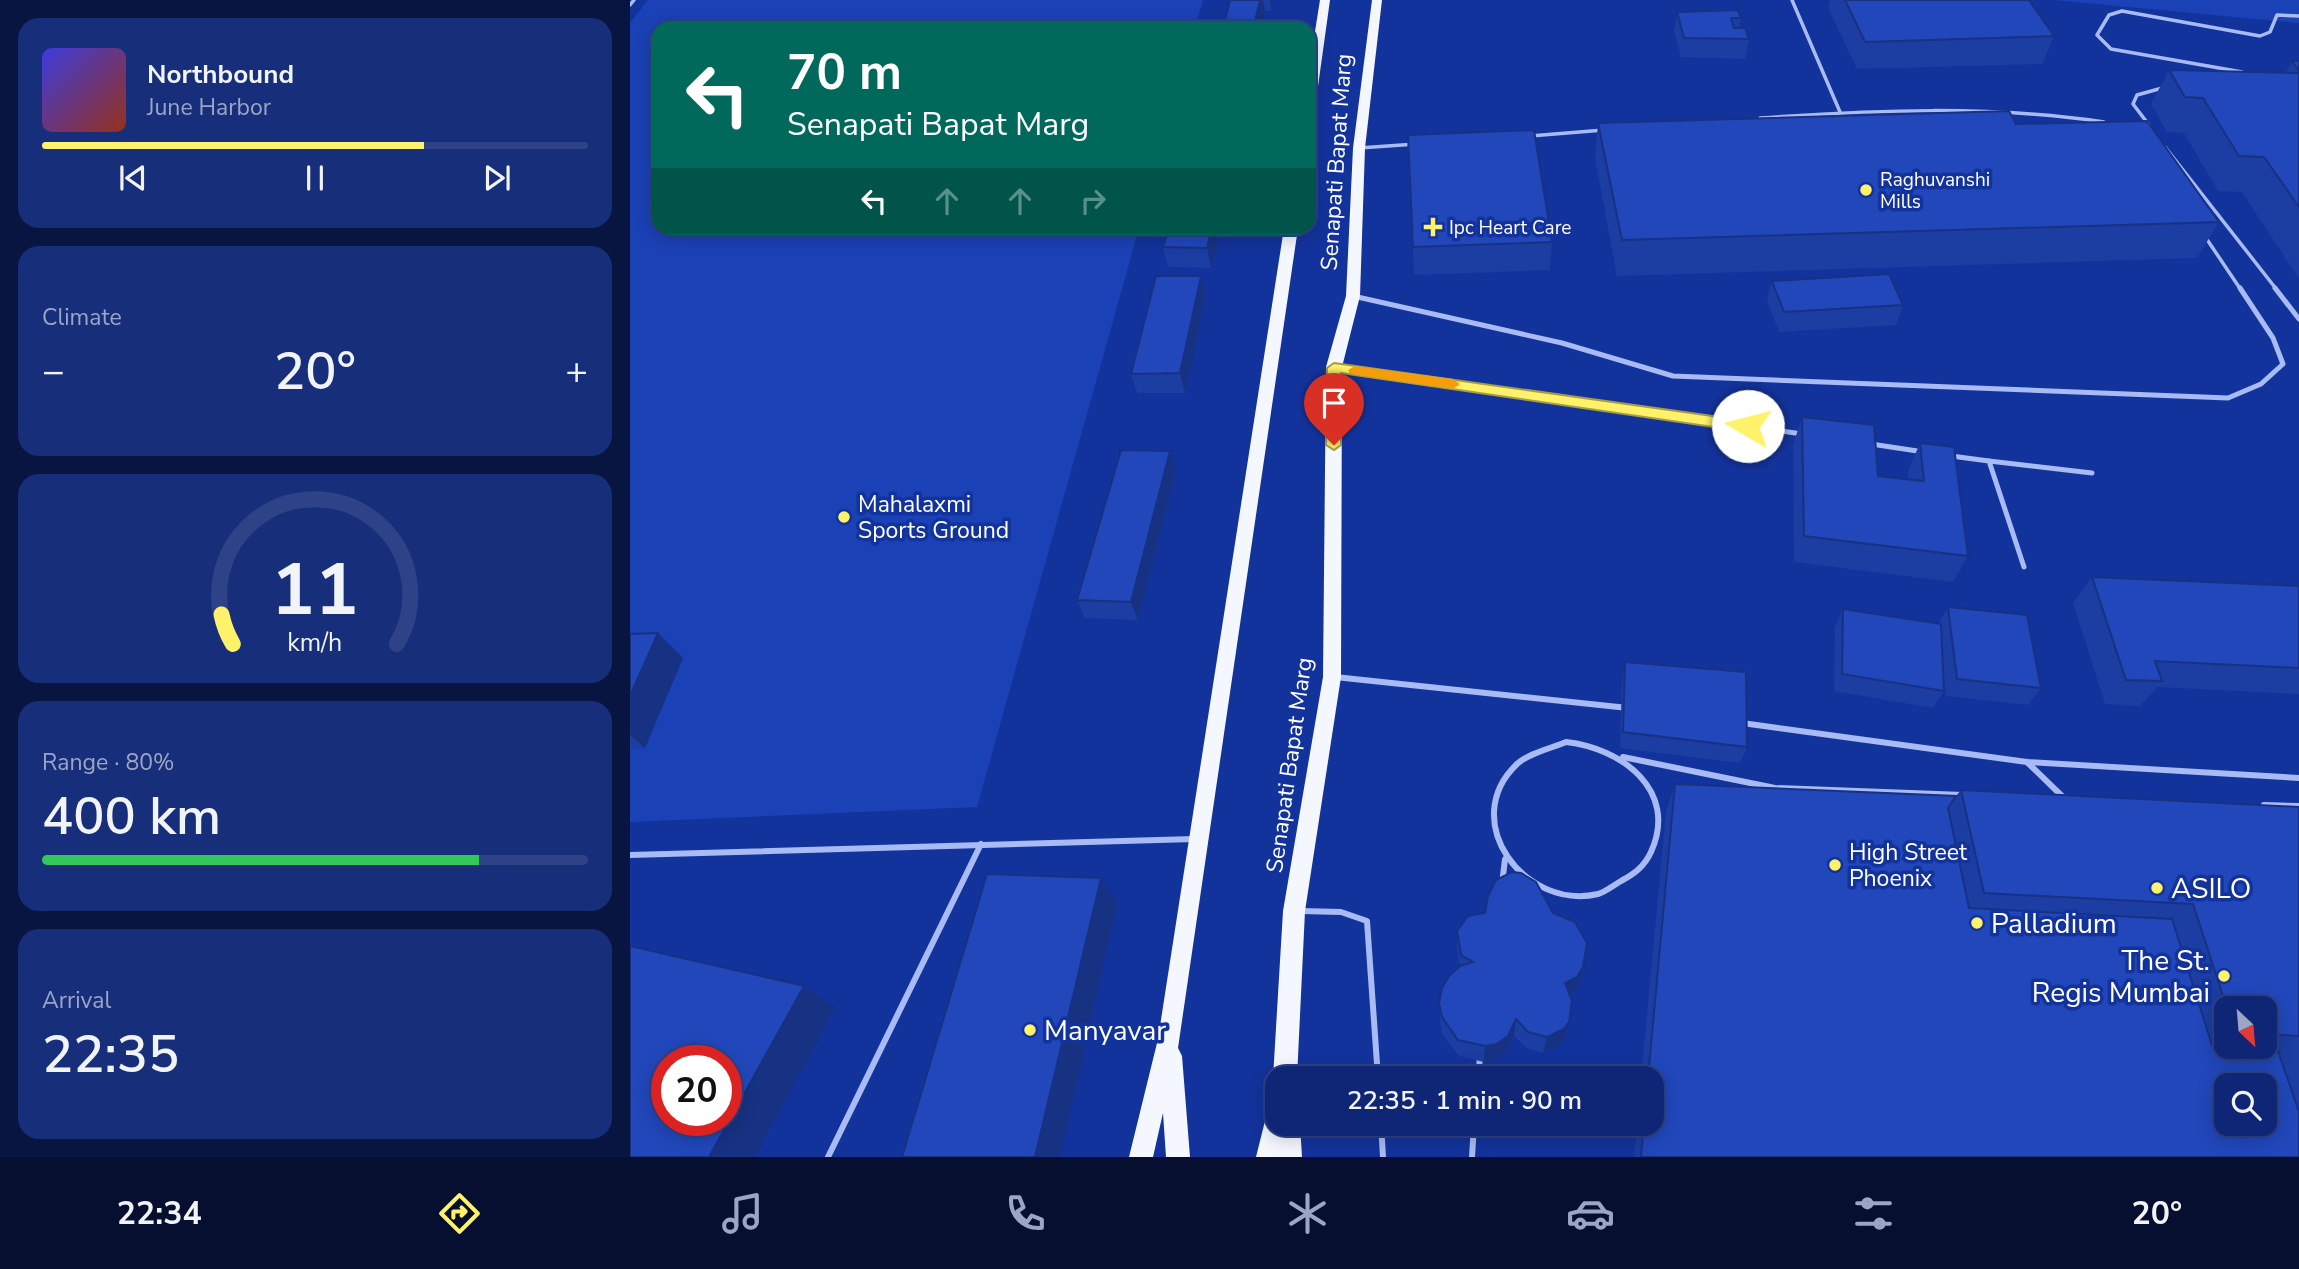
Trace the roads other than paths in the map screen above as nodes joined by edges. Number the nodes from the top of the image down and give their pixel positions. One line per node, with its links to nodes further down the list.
1 (634, 0): 5 (lane)
2 (1325, 0): 7 (main road, Senapati Bapat Marg)
3 (1377, 0): 18 (main road, Senapati Bapat Marg)
4 (1792, 0): 10 (lane)
5 (630, 5)
6 (2299, 16): 8 (lane)
7 (1316, 61)
8 (2245, 73)
9 (2170, 86): 12 (lane)
10 (1840, 112): 11 (lane); 14 (lane)
11 (1758, 118)
12 (2150, 126)
13 (1608, 130): 15 (lane)
14 (2115, 130)
15 (1527, 136)
16 (2158, 137): 22 (lane)
17 (1420, 144): 18 (lane)
18 (1359, 148): 21 (main road, Senapati Bapat Marg)
19 (2203, 234): 21 (lane)
20 (1290, 235): 43 (main road, Senapati Bapat Marg)
21 (1353, 296): 23 (main road, Senapati Bapat Marg)
22 (2299, 319)
23 (1334, 368): 24 (lane); 31 (main road, Senapati Bapat Marg)
24 (1811, 436)
25 (1866, 443): 26 (lane)
26 (1934, 453)
27 (1948, 455): 28 (lane)
28 (1989, 461): 29 (lane); 30 (lane)
29 (2092, 473)
30 (2024, 567)
31 (1332, 677): 32 (lane); 48 (main road, Senapati Bapat Marg)
32 (1631, 709)
33 (1740, 723): 35 (lane)
34 (1620, 757): 37 (lane); 46 (lane); 46 (lane)
35 (2027, 762): 36 (lane); 40 (lane)
36 (2299, 778)
37 (1968, 795)
38 (2051, 798): 39 (lane)
39 (2078, 799)
40 (2067, 801)
41 (2253, 805): 42 (lane, bridge)
42 (2299, 806)
43 (1201, 838): 44 (lane); 49 (main road, Senapati Bapat Marg)
44 (981, 844): 45 (lane); 58 (lane)
45 (630, 855)
46 (1505, 858): 47 (lane)
47 (1500, 900)
48 (1294, 911): 51 (main road, Senapati Bapat Marg); 52 (lane)
49 (1169, 1039): 59 (main road, Senapati Bapat Marg); 60 (main road)
50 (1481, 1051): 53 (lane)
51 (1285, 1066)
52 (1377, 1066)
53 (1479, 1066)
54 (1272, 1136): 61 (main road)
55 (1289, 1136): 62 (main road)
56 (1382, 1136): 63 (lane)
57 (1473, 1136): 64 (lane)
58 (828, 1157)
59 (1141, 1157)
60 (1178, 1157)
61 (1268, 1157)
62 (1290, 1157)
63 (1383, 1157)
64 (1472, 1157)

